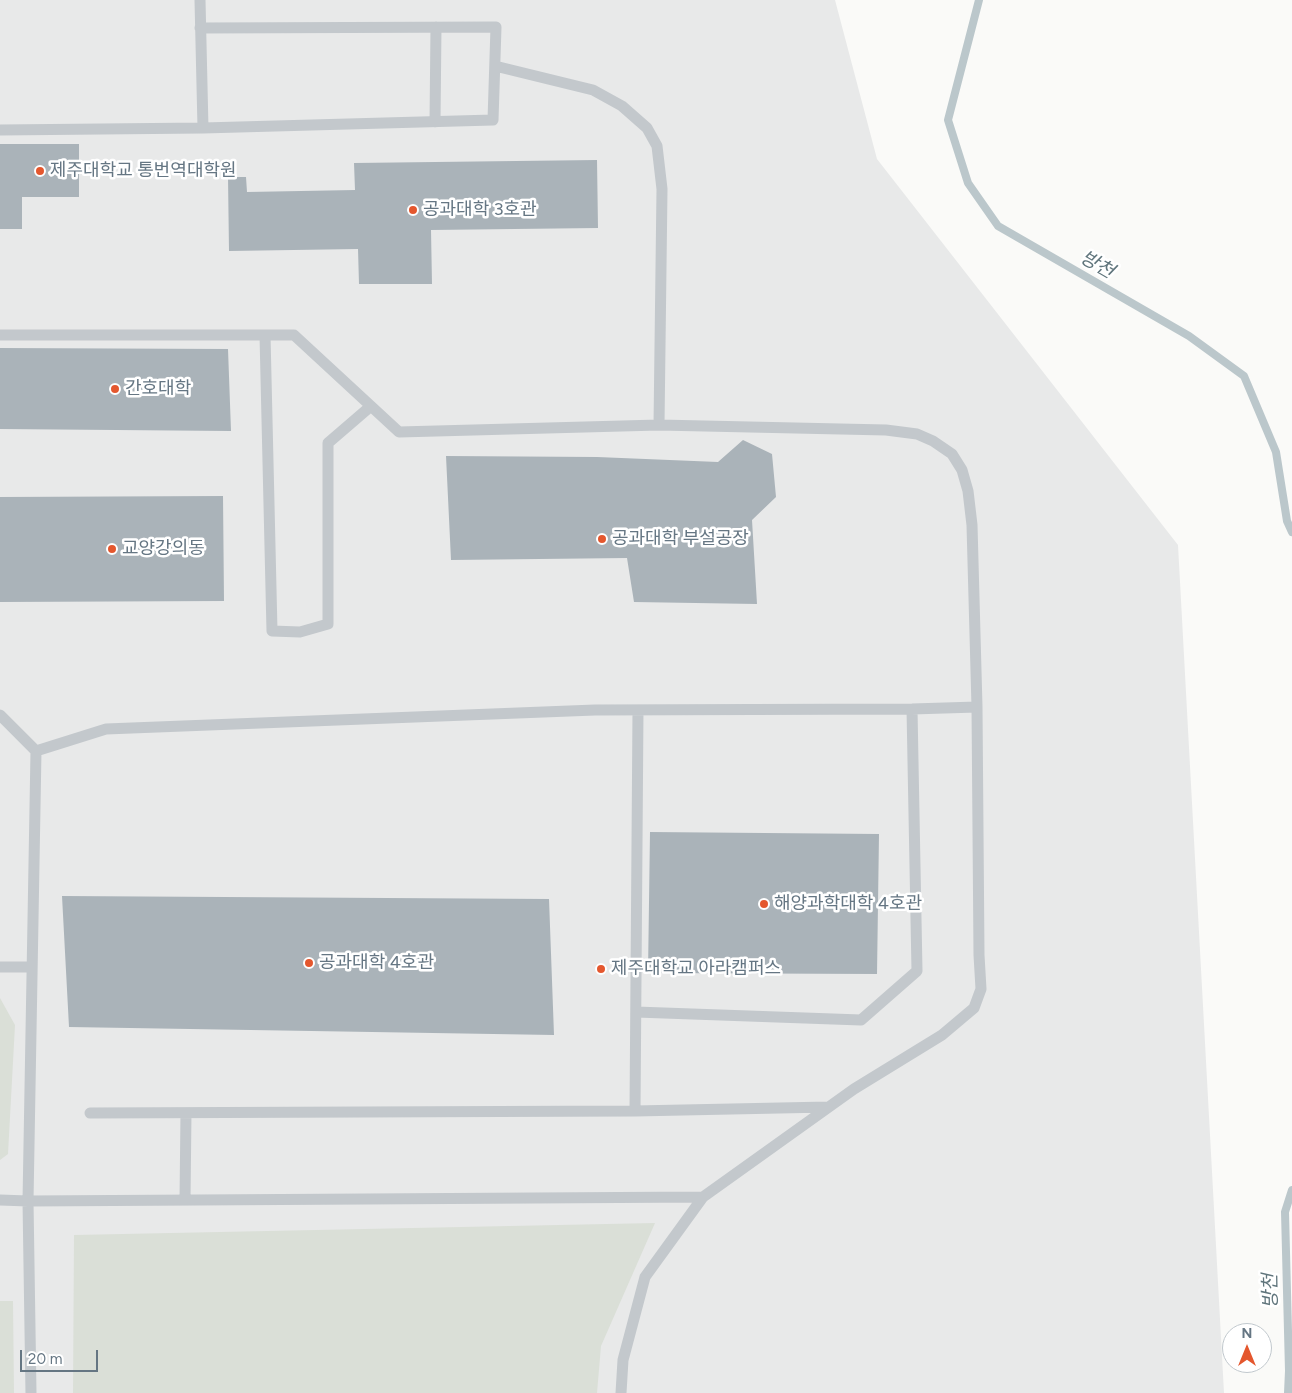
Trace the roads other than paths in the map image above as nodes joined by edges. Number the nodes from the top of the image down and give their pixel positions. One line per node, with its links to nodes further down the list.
1 (200, 0): 3 (lane)
2 (436, 27): 3 (lane); 4 (lane); 5 (lane)
3 (200, 28): 6 (lane)
4 (495, 66): 5 (lane); 11 (lane)
5 (436, 122): 6 (lane)
6 (203, 128): 7 (lane)
7 (0, 130)
8 (0, 335): 9 (lane)
9 (265, 335): 10 (lane); 10 (lane)
10 (370, 406): 11 (lane)
11 (659, 425): 12 (lane)
12 (977, 707): 13 (lane); 20 (lane)
13 (912, 709): 14 (lane); 19 (lane)
14 (638, 710): 16 (lane); 19 (lane)
15 (0, 715): 16 (lane)
16 (36, 751): 17 (lane)
17 (32, 966): 18 (lane); 27 (lane)
18 (0, 967)
19 (636, 1012): 21 (lane)
20 (829, 1107): 21 (lane); 24 (lane)
21 (635, 1112): 23 (lane)
22 (90, 1113): 23 (lane)
23 (186, 1113): 26 (lane)
24 (703, 1198): 26 (lane); 29 (lane)
25 (0, 1200): 27 (lane)
26 (184, 1200): 27 (lane)
27 (28, 1201): 28 (lane)
28 (31, 1393)
29 (621, 1393)

